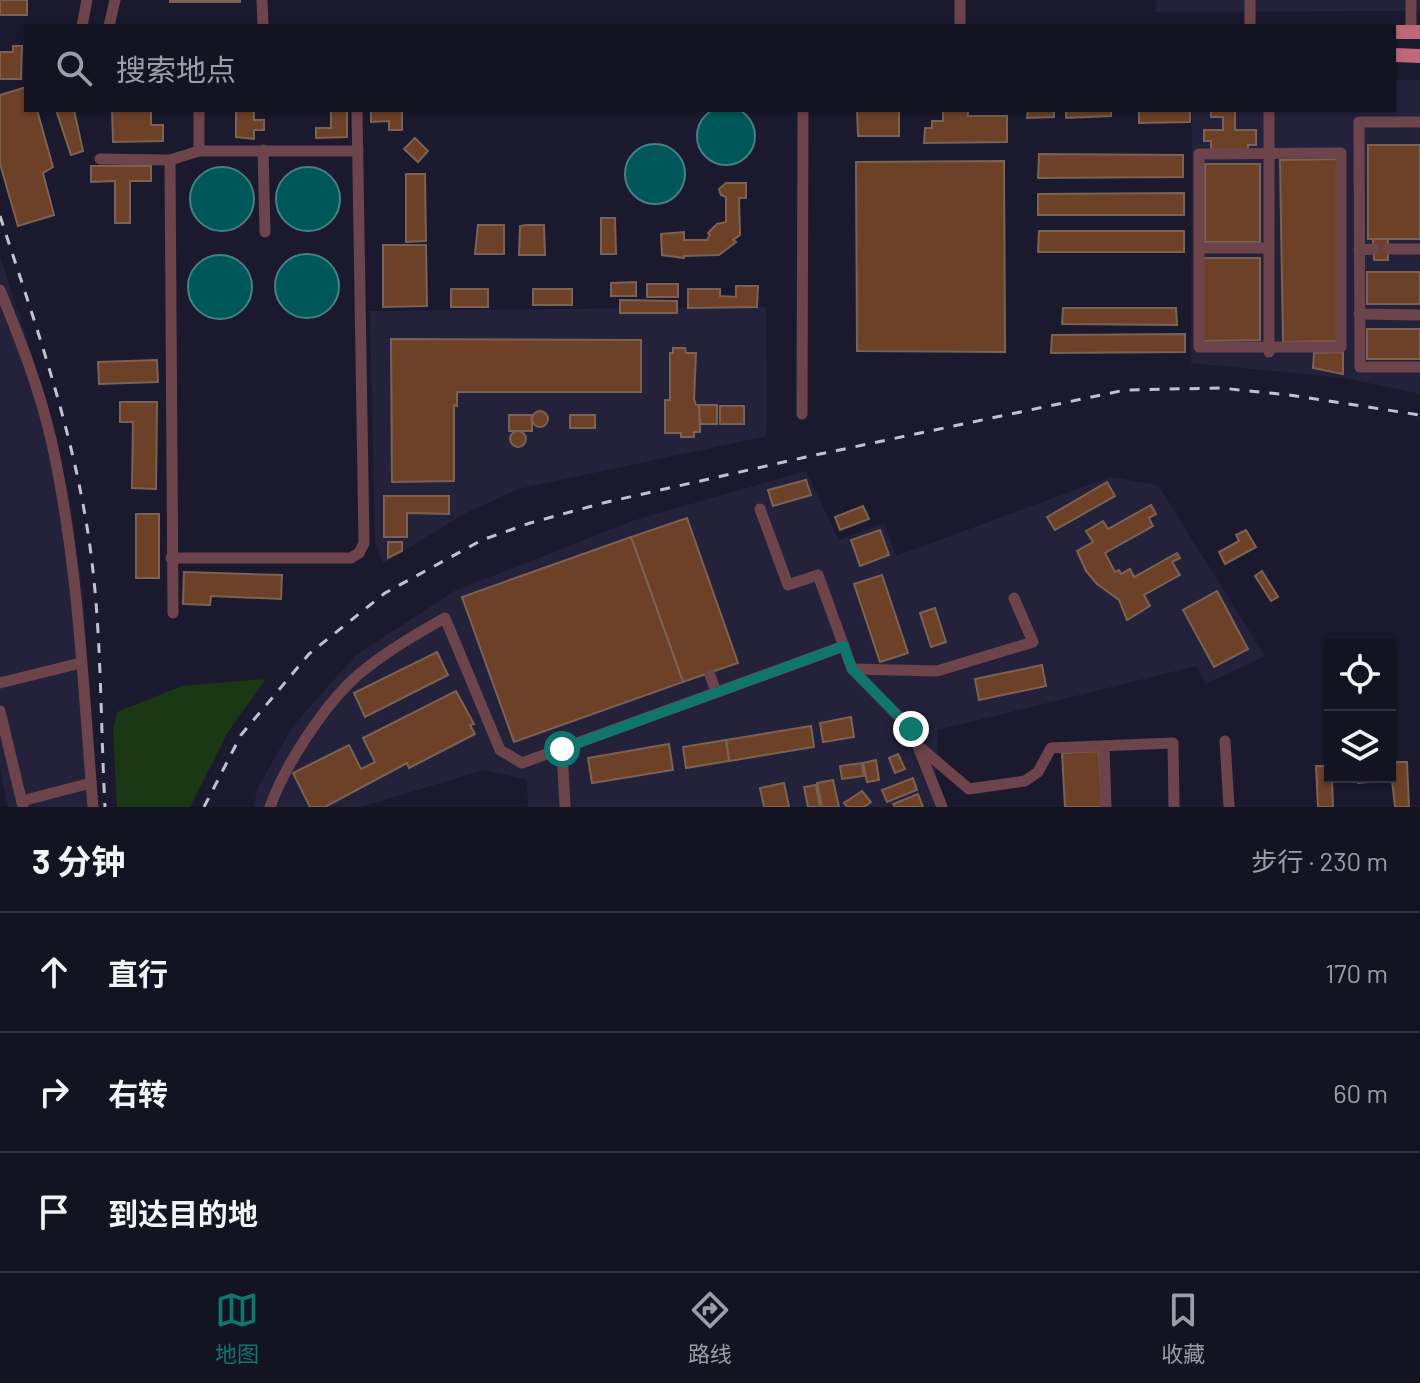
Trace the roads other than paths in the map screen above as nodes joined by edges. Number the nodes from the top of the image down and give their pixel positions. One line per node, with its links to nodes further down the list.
1 (87, 0): 7 (street)
2 (115, 0): 8 (street)
3 (262, 0): 9 (street)
4 (960, 0): 10 (street)
5 (1250, 0): 11 (street)
6 (1411, 0): 12 (street)
7 (82, 24)
8 (109, 24)
9 (263, 24)
10 (960, 24)
11 (1250, 24)
12 (1415, 32)
13 (1396, 55): 14 (main road)
14 (1420, 56)
15 (199, 112): 21 (street)
16 (357, 112): 22 (street)
17 (803, 112): 38 (street)
18 (1269, 112): 23 (street)
19 (1420, 122): 32 (street)
20 (263, 150): 21 (street); 22 (street); 26 (street)
21 (199, 151): 25 (street)
22 (358, 151): 40 (street)
23 (1269, 154): 27 (street); 28 (street); 36 (street)
24 (100, 159): 25 (street)
25 (170, 160): 40 (street)
26 (265, 232)
27 (1199, 248): 28 (street); 36 (street)
28 (1269, 248): 36 (street)
29 (1374, 249): 32 (street)
30 (1388, 249): 31 (street)
31 (1420, 249)
32 (1359, 250): 34 (street)
33 (0, 290): 44 (street)
34 (1359, 314): 35 (street); 37 (street)
35 (1420, 315)
36 (1269, 350)
37 (1420, 367)
38 (802, 414)
39 (760, 509): 43 (street)
40 (171, 558): 42 (street)
41 (1014, 598): 45 (street)
42 (173, 613)
43 (844, 646): 45 (street); 48 (street)
44 (81, 663): 47 (street); 54 (street)
45 (852, 669): 51 (street)
46 (710, 675): 48 (street)
47 (0, 683)
48 (716, 692): 53 (street)
49 (0, 711): 55 (street)
50 (1225, 741): 62 (street)
51 (918, 746): 52 (street); 59 (street)
52 (1104, 746): 60 (street); 61 (street)
53 (562, 749): 57 (street); 58 (street)
54 (91, 783): 55 (street); 56 (street)
55 (22, 804)
56 (93, 807)
57 (270, 807)
58 (565, 807)
59 (942, 807)
60 (1106, 807)
61 (1174, 807)
62 (1229, 807)

